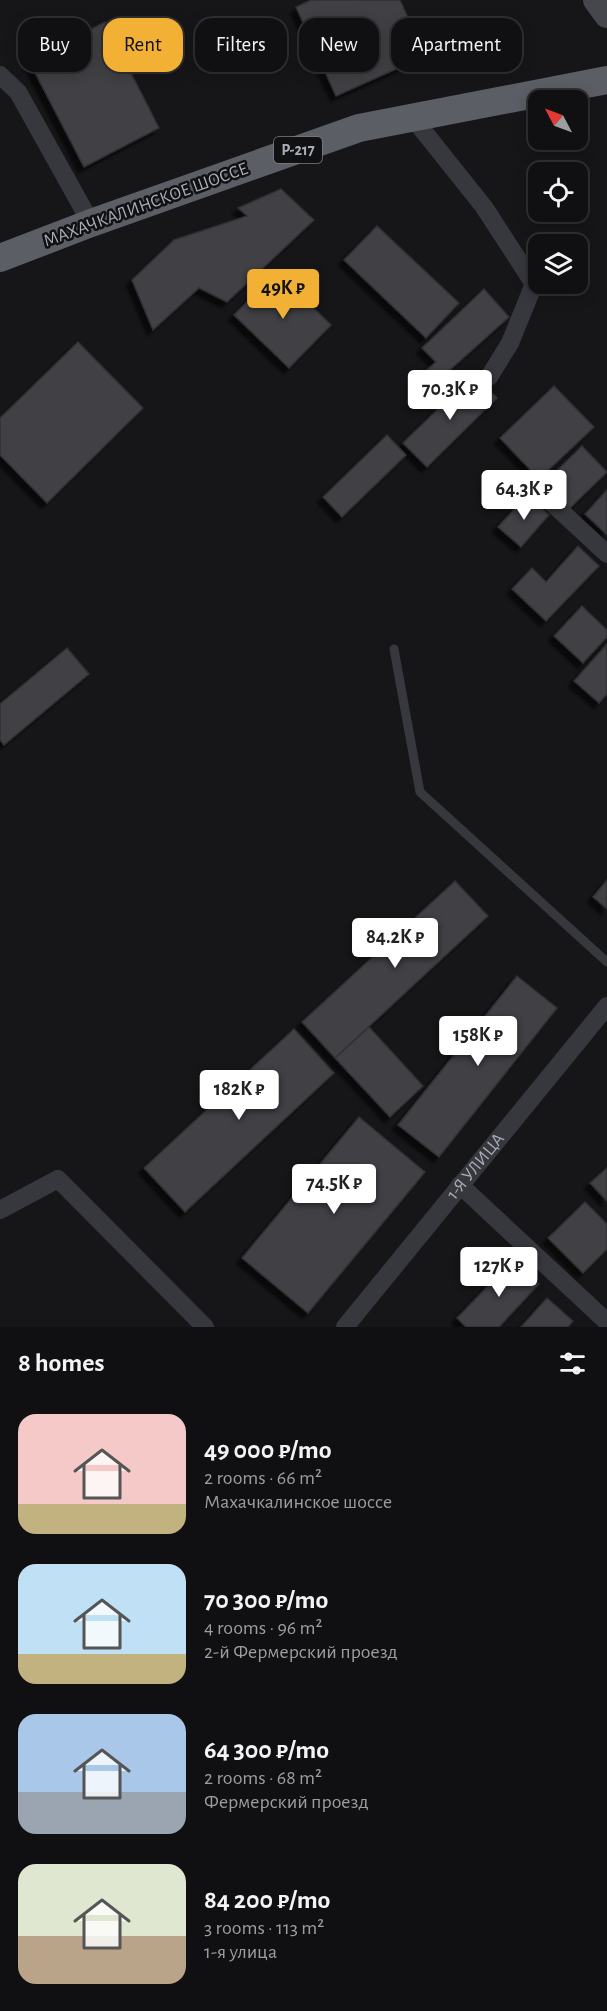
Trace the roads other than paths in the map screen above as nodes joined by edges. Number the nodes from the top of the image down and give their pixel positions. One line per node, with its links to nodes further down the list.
1 (596, 0): 2 (main road)
2 (607, 15)
3 (0, 75): 6 (street)
4 (607, 80): 5 (highway, МАХАЧКАЛИНСКОЕ ШОССЕ / Р-217)
5 (413, 118): 6 (highway, МАХАЧКАЛИНСКОЕ ШОССЕ / Р-217); 8 (street)
6 (92, 223): 7 (highway, МАХАЧКАЛИНСКОЕ ШОССЕ / Р-217)
7 (0, 258)
8 (489, 377)
9 (538, 490): 10 (street)
10 (607, 554)
11 (394, 649): 12 (lane)
12 (607, 962)
13 (607, 1006): 14 (street, 1-Я УЛИЦА)
14 (460, 1185): 16 (street); 18 (street, 1-Я УЛИЦА)
15 (0, 1210): 17 (street)
16 (607, 1322)
17 (205, 1327)
18 (345, 1327)

